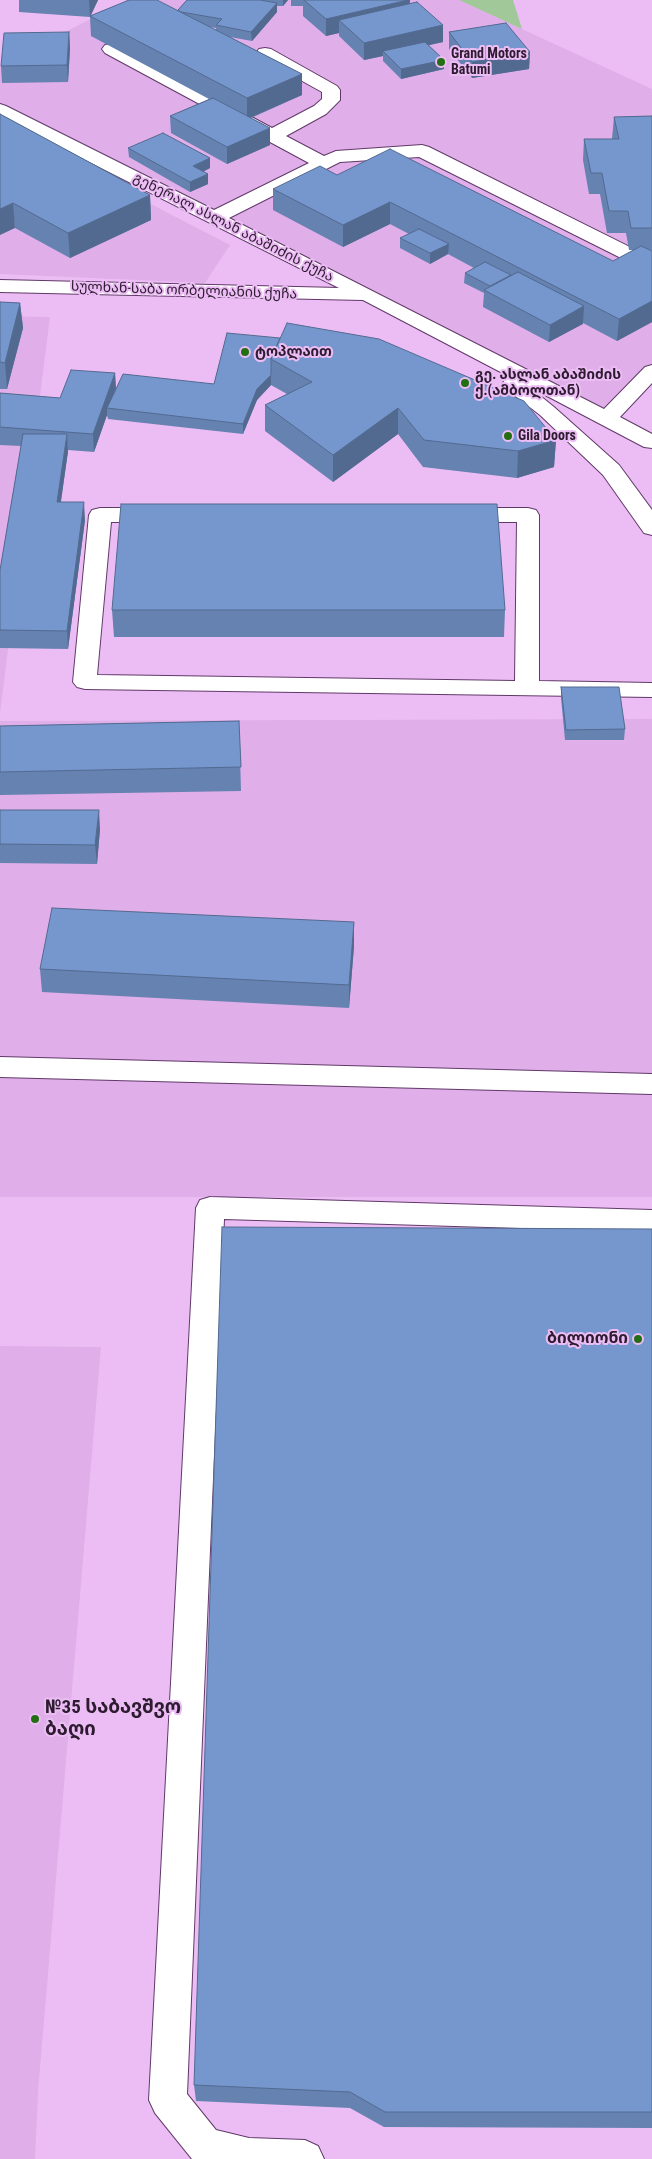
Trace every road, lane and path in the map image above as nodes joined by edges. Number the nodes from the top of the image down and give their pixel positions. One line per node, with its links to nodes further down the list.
1 (111, 50): 4 (street)
2 (265, 53): 4 (street)
3 (0, 110): 6 (street, გენერალ ასლან აბაშიძის ქუჩა)
4 (271, 136): 5 (street)
5 (323, 164): 6 (street); 7 (street)
6 (214, 218): 9 (street, გენერალ ასლან აბაშიძის ქუჩა)
7 (652, 266)
8 (0, 286): 9 (street, სულხან-საბა ორბელიანის ქუჩა)
9 (368, 296): 10 (street, გენერალ ასლან აბაშიძის ქუჩა)
10 (466, 347): 12 (street, გენერალ ასლან აბაშიძის ქუჩა); 16 (street, გენერალ ასლან აბაშიძის ქუჩა)
11 (652, 371): 12 (street)
12 (606, 418): 13 (street, გენერალ ასლან აბაშიძის ქუჩა)
13 (652, 442)
14 (180, 515): 17 (street)
15 (438, 515): 17 (street)
16 (652, 528)
17 (527, 688): 18 (street)
18 (652, 690)
19 (0, 1067): 20 (street)
20 (652, 1084)
21 (652, 1221): 22 (street)
22 (305, 2159)

